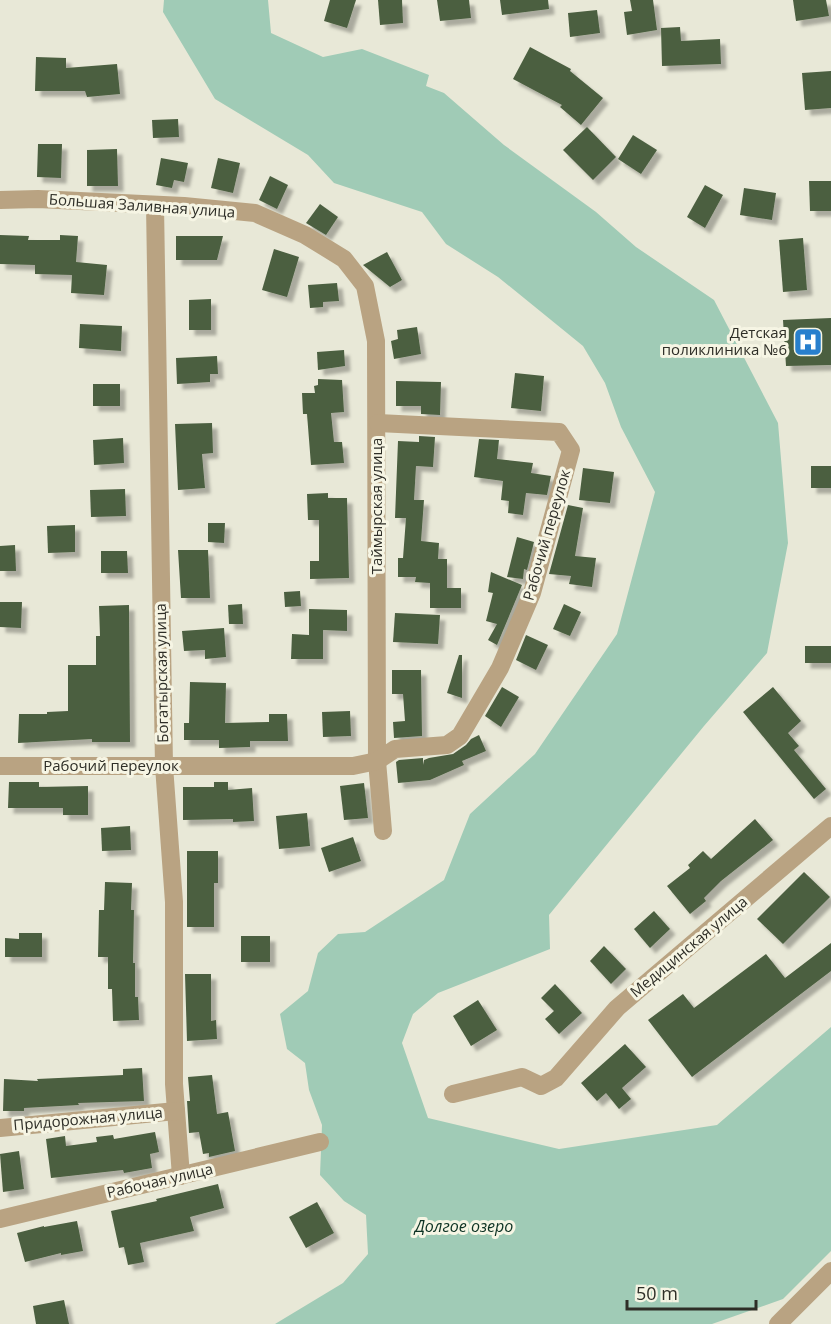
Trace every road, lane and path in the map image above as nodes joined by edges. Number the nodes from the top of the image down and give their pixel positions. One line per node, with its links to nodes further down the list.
1 (0, 200): 2 (street, Большая Заливная улица)
2 (155, 205): 3 (street, Большая Заливная улица); 7 (street, Богатырская улица)
3 (344, 259): 4 (street, Таймырская улица)
4 (378, 423): 5 (street, Таймырская улица); 5 (street, Рабочий переулок)
5 (377, 761): 7 (street, Рабочий переулок); 9 (street, Таймырская улица)
6 (0, 766): 7 (street, Рабочий переулок)
7 (164, 766): 11 (street, Богатырская улица)
8 (831, 826): 10 (street, Медицинская улица)
9 (383, 831)
10 (453, 1094)
11 (176, 1111): 12 (street, Придорожная улица); 14 (street, Богатырская улица)
12 (0, 1128)
13 (320, 1142): 14 (street, Рабочая улица)
14 (181, 1176): 15 (street, Рабочая улица)
15 (0, 1219)
16 (831, 1271): 17 (street)
17 (778, 1324)

